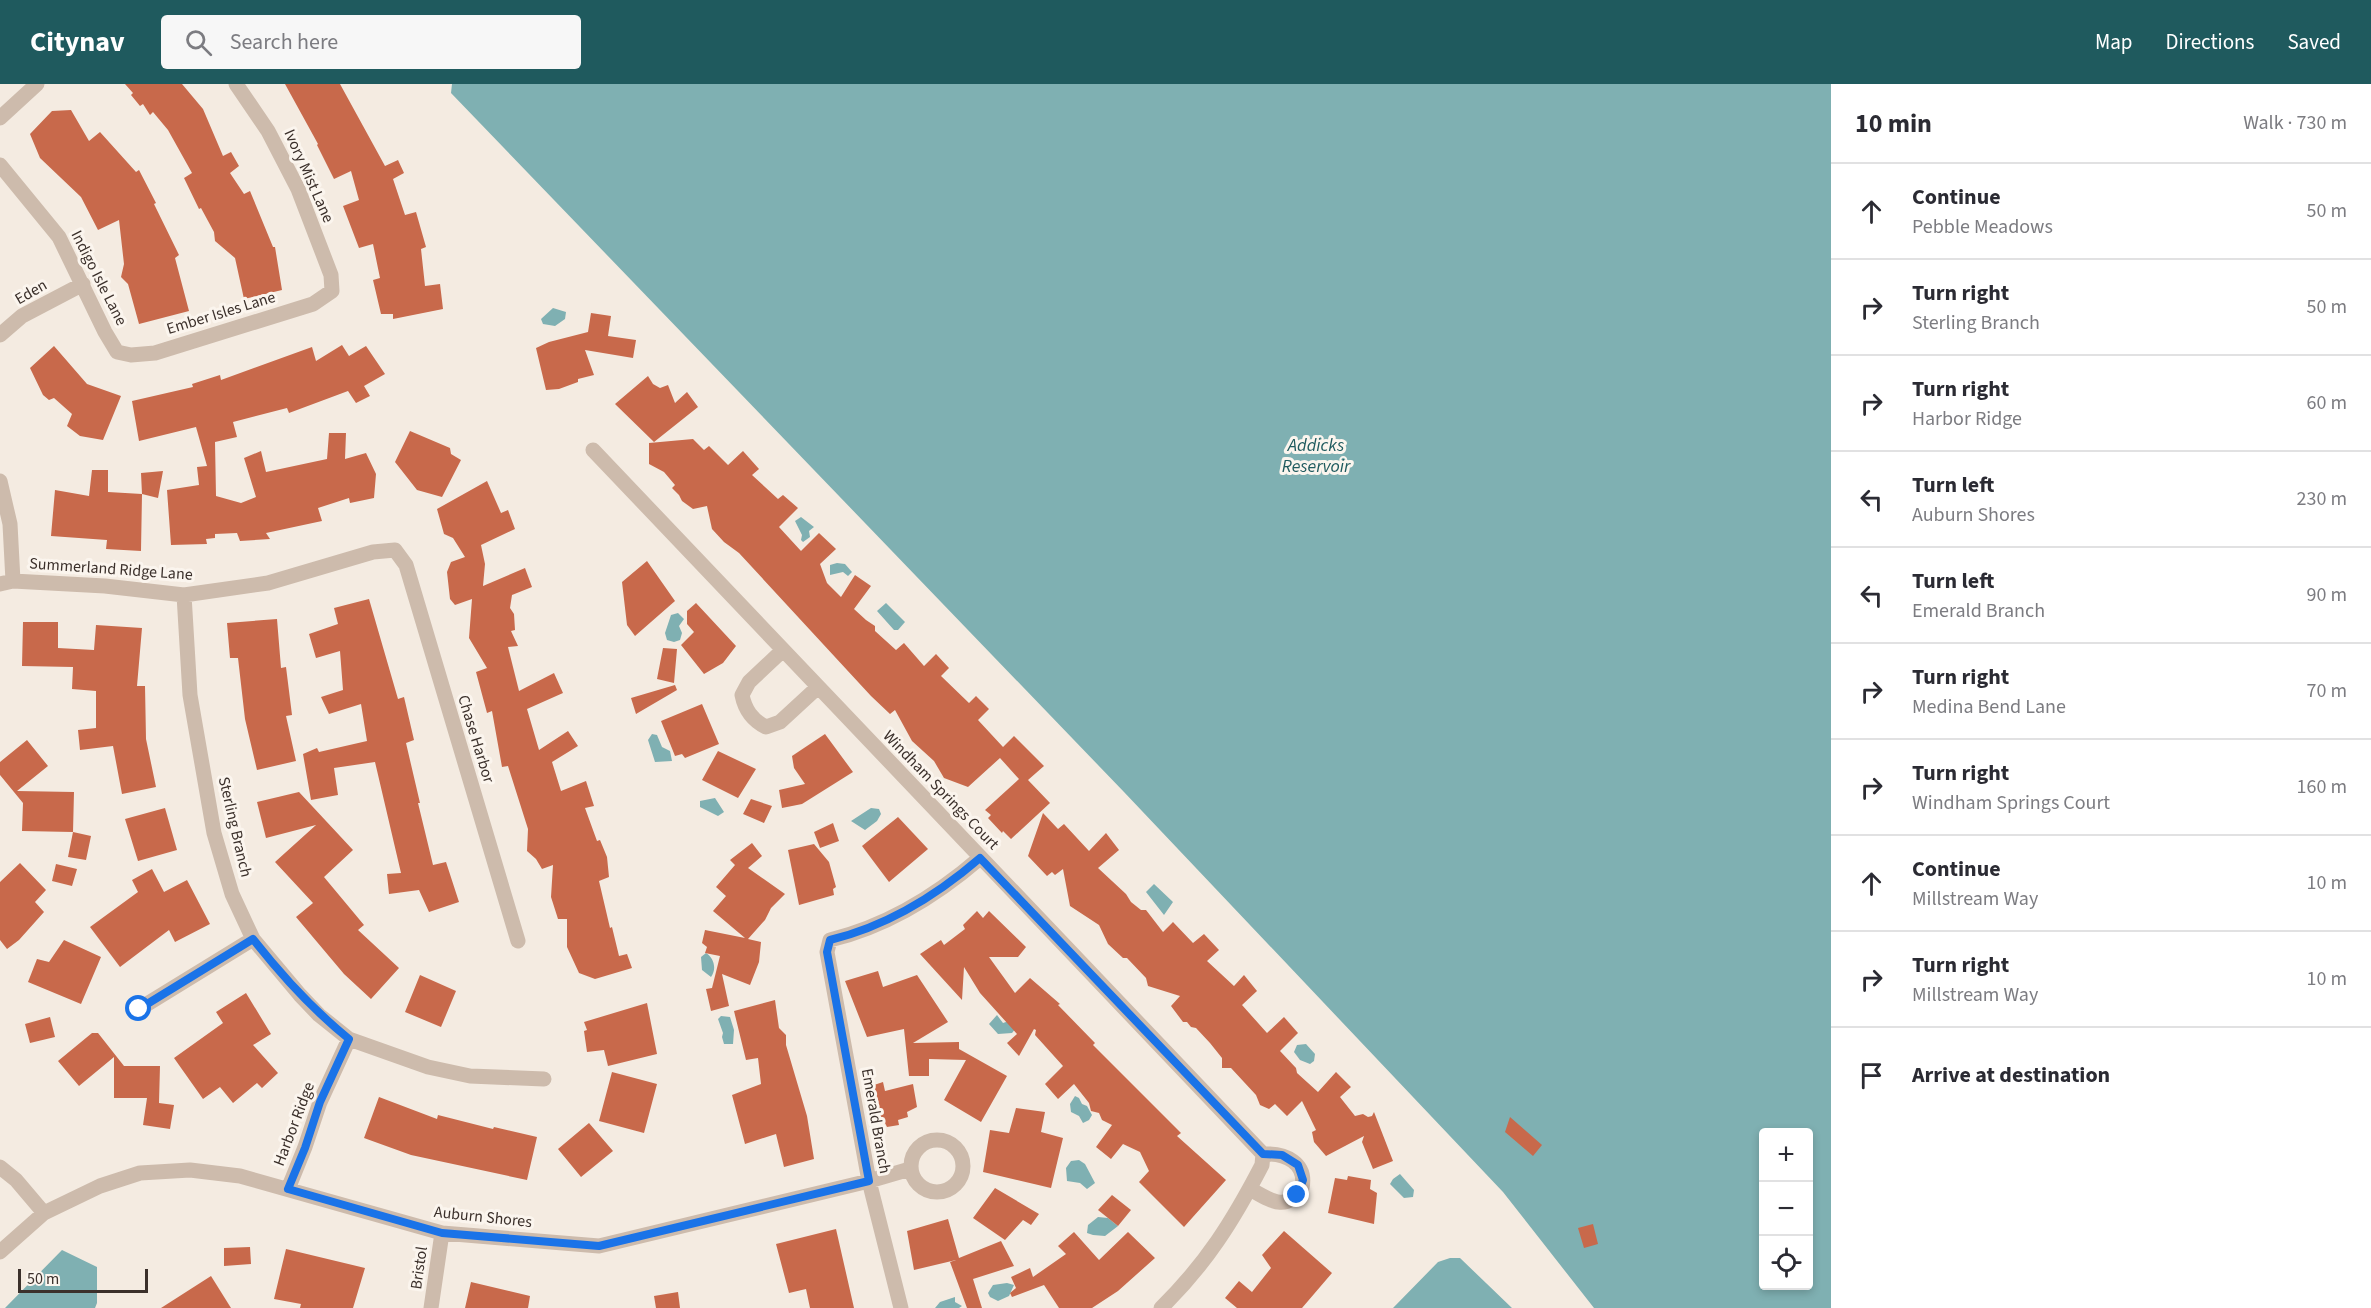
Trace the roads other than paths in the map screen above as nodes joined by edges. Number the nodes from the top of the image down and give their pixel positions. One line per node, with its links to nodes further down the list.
1 (37, 84): 3 (street)
2 (236, 84): 6 (street, Ivory Mist Lane)
3 (0, 118)
4 (0, 165): 5 (street, Indigo Isle Lane)
5 (82, 284): 7 (street, Eden); 8 (street, Indigo Isle Lane)
6 (332, 291): 8 (street, Ember Isles Lane)
7 (0, 335)
8 (117, 352)
9 (592, 450): 14 (street, Windham Springs Court)
10 (0, 481): 12 (street)
11 (395, 550): 13 (street, Summerland Ridge Lane); 18 (street, Chase Harbor)
12 (6, 582): 13 (street, Summerland Ridge Lane)
13 (184, 596): 17 (street, Sterling Branch)
14 (783, 650): 15 (street, Windham Springs Court); 15 (street)
15 (818, 687): 16 (street, Windham Springs Court)
16 (980, 858): 22 (street, Windham Springs Court); 25 (street, Emerald Branch)
17 (253, 939): 19 (street); 20 (street, Sterling Branch)
18 (518, 941)
19 (139, 1009)
20 (349, 1039): 21 (street, Sterling Branch); 26 (street, Harbor Ridge)
21 (544, 1079)
22 (1263, 1154): 27 (street); 27 (street)
23 (0, 1167): 28 (street)
24 (910, 1169): 25 (street, Auburn Shores)
25 (869, 1181): 29 (street, Auburn Shores); 32 (street, Emerald Branch)
26 (288, 1189): 28 (street, Auburn Shores); 29 (street, Auburn Shores)
27 (1250, 1190): 33 (street)
28 (44, 1213): 30 (street, Auburn Shores)
29 (442, 1233): 31 (street, Bristol)
30 (0, 1252)
31 (431, 1308)
32 (900, 1308)
33 (1161, 1308)

